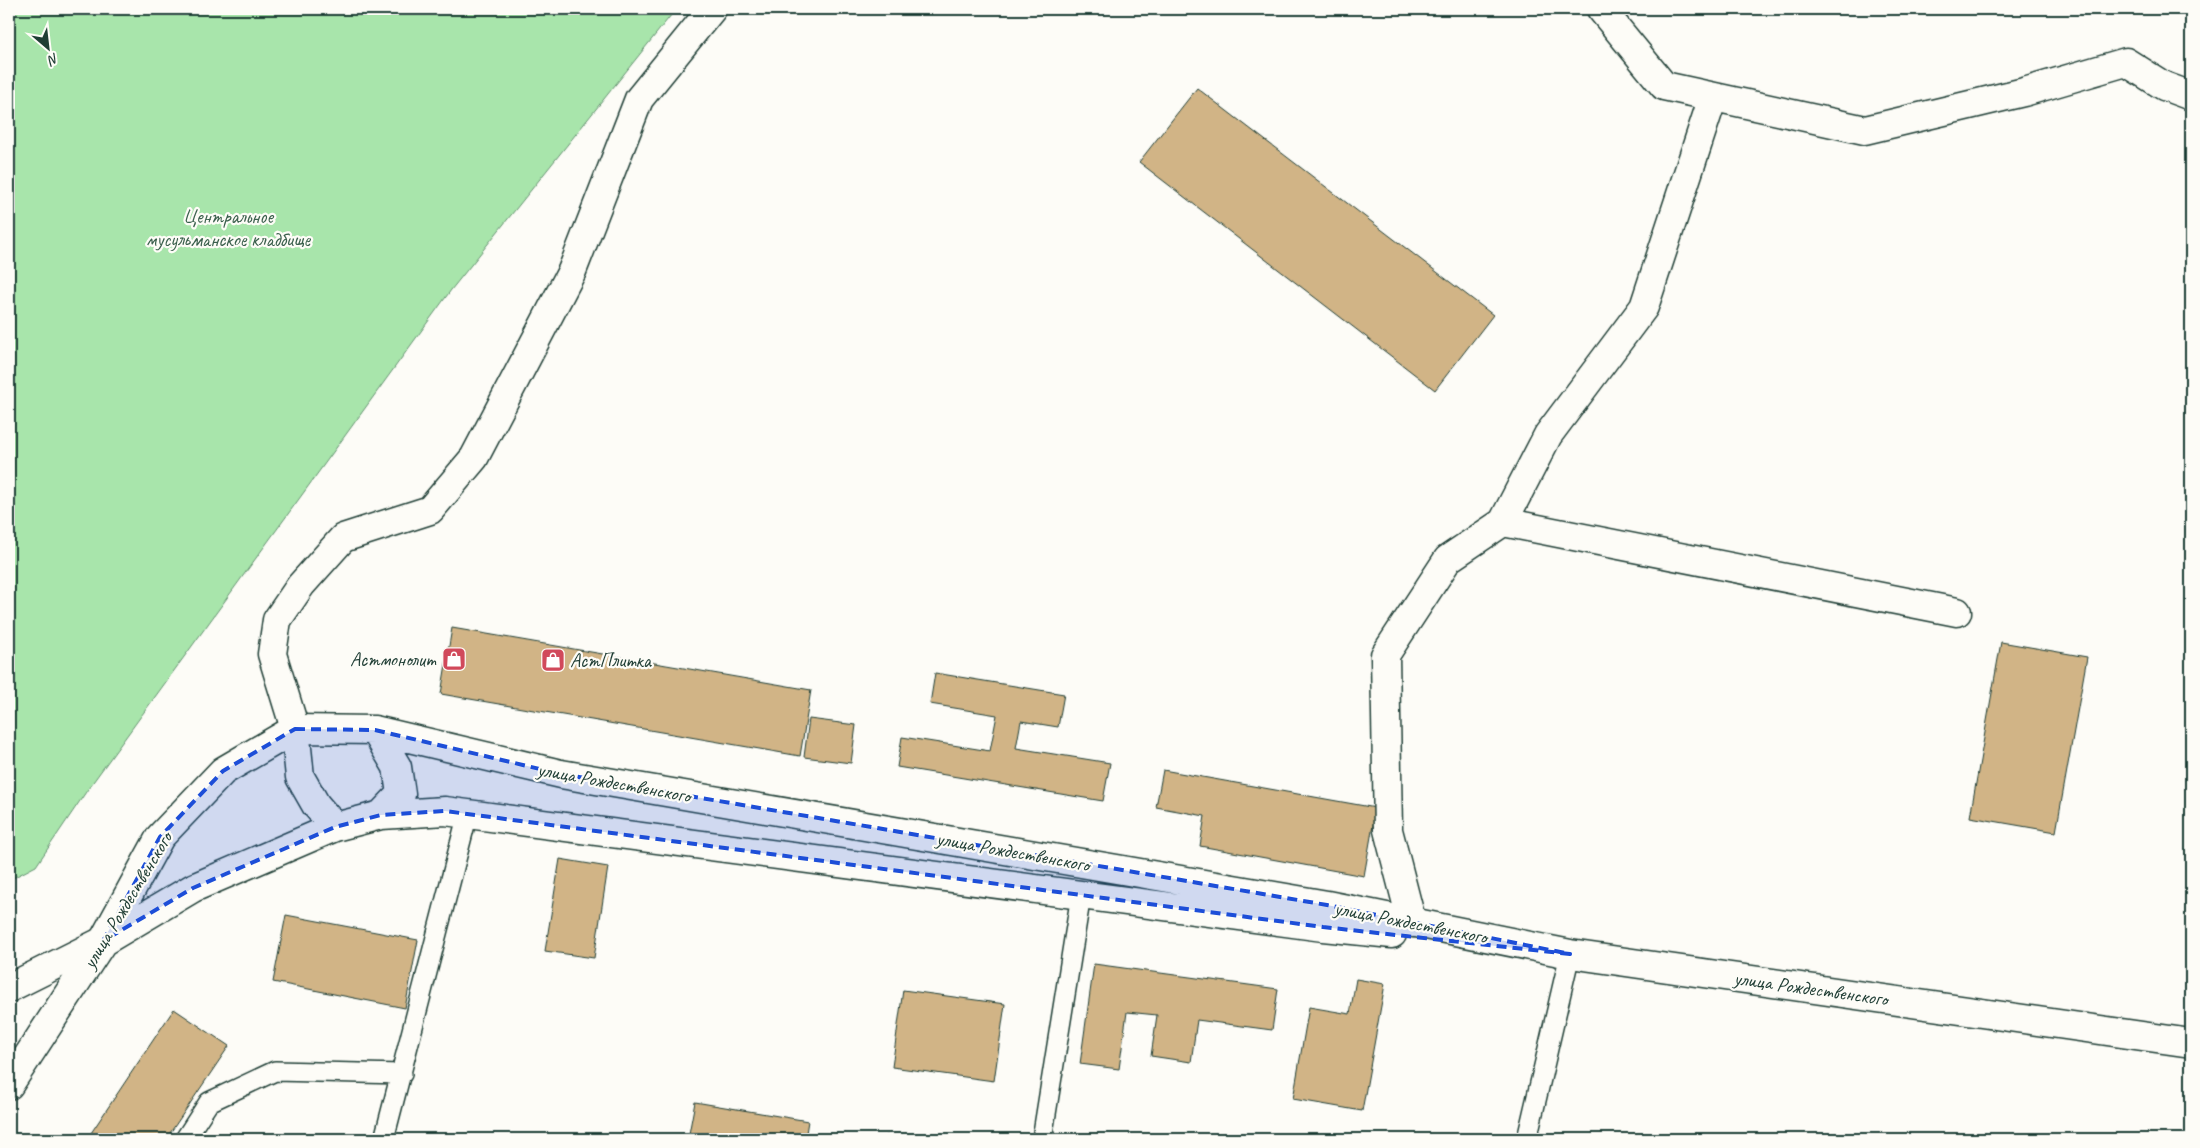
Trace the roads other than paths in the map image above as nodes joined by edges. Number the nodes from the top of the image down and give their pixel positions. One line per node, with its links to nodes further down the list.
1 (712, 9): 7 (main road)
2 (1601, 9): 4 (main road)
3 (2191, 96): 4 (main road)
4 (1713, 97): 5 (main road)
5 (1503, 522): 6 (main road); 13 (main road)
6 (1957, 612)
7 (295, 729): 8 (main road, улица Рождественского); 11 (main road); 14 (main road, улица Рождественского)
8 (374, 730): 10 (main road); 13 (main road, улица Рождественского)
9 (468, 813): 10 (main road); 12 (main road); 18 (lane)
10 (381, 815): 11 (main road)
11 (335, 826): 14 (main road)
12 (1081, 895): 15 (main road); 22 (lane)
13 (1412, 923): 15 (main road, улица Рождественского)
14 (103, 942): 16 (main road); 19 (main road, улица Рождественского)
15 (1570, 954): 17 (main road, улица Рождественского); 23 (lane)
16 (9, 988)
17 (2191, 1043)
18 (402, 1074): 20 (lane); 21 (lane)
19 (9, 1085)
20 (185, 1139)
21 (384, 1139)
22 (1042, 1139)
23 (1526, 1139)

